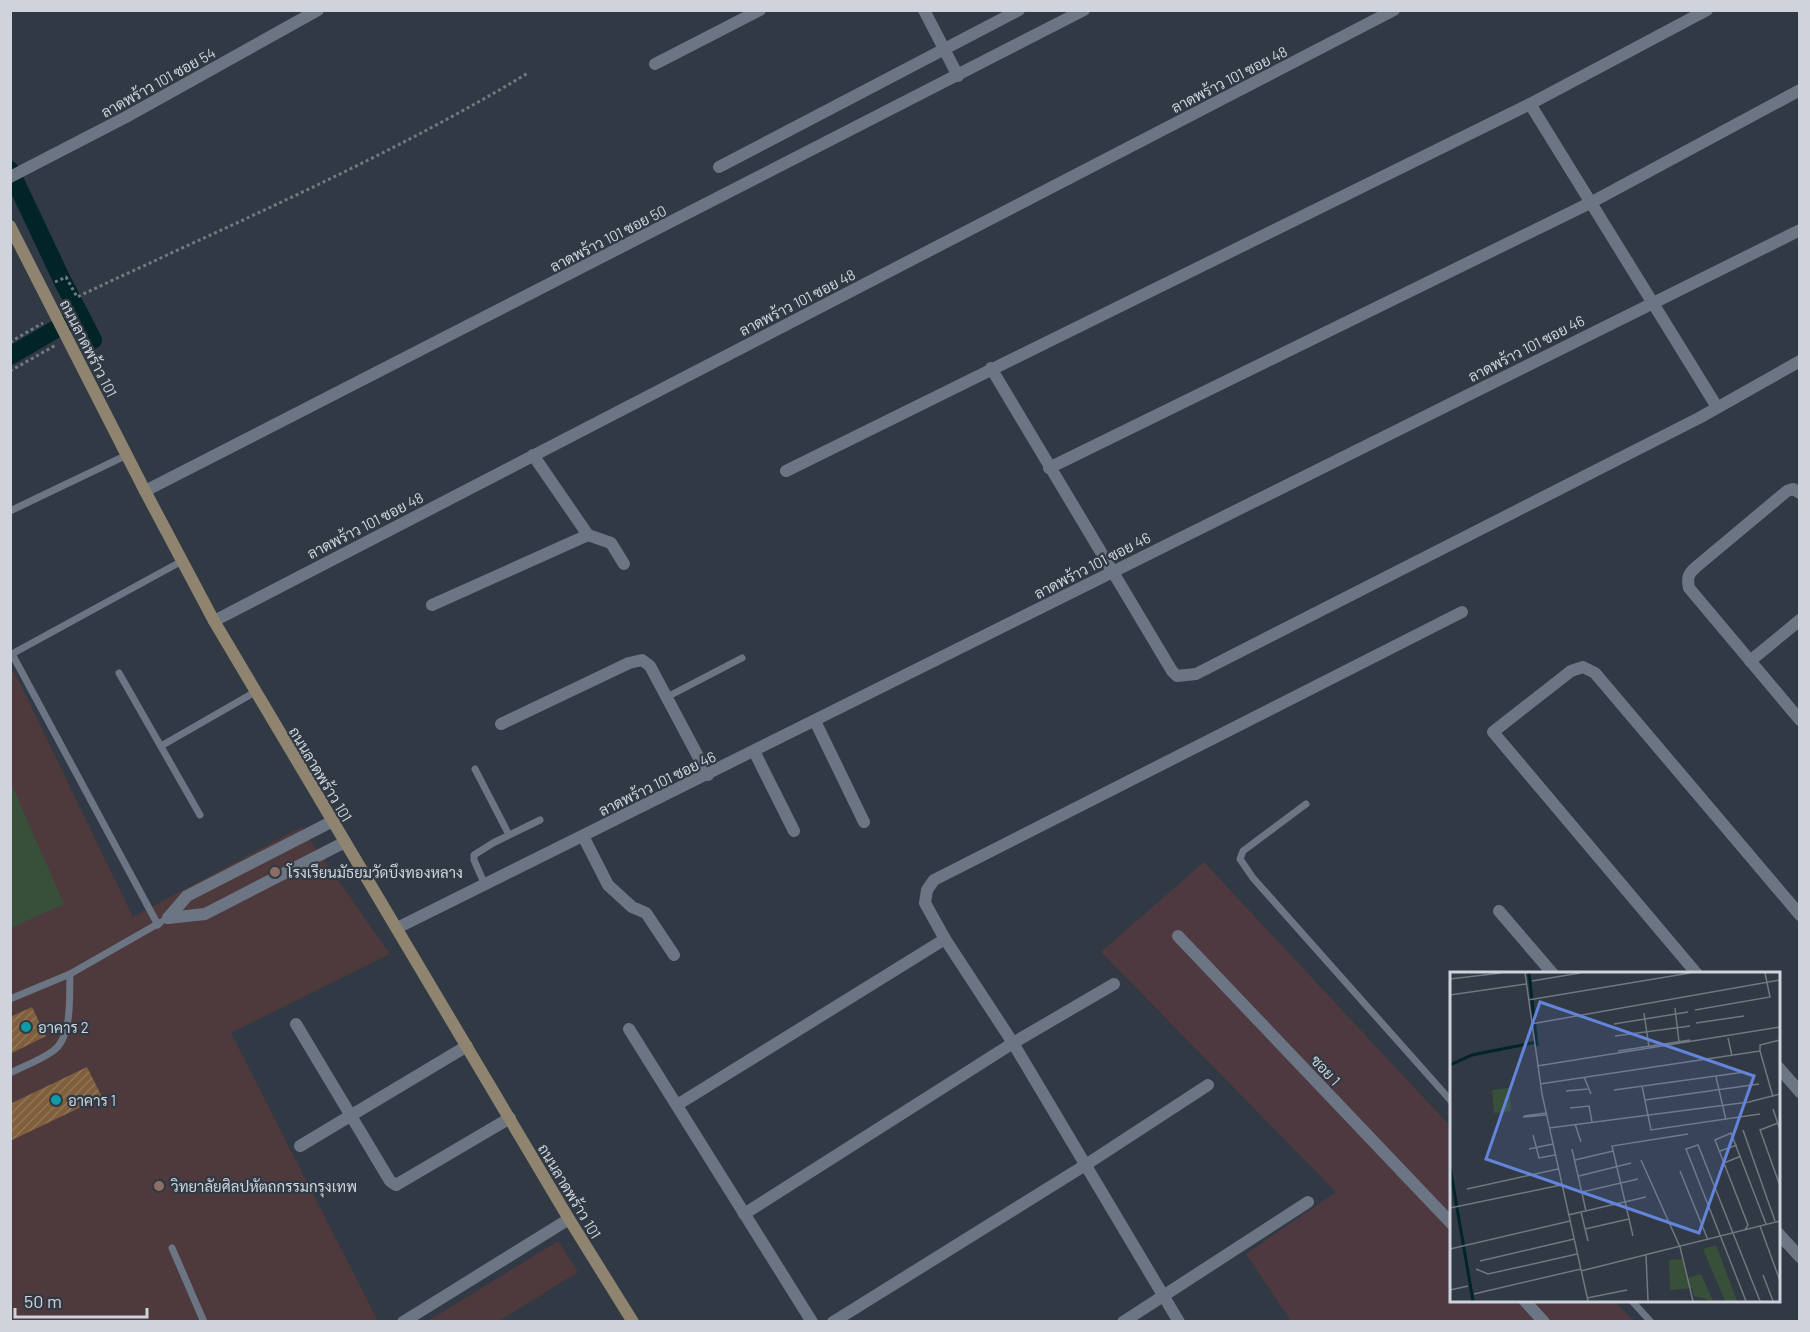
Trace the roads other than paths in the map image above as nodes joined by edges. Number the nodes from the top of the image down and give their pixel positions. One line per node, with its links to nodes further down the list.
1 (318, 10): 14 (street, ลาดพร้าว 101 ซอย 54)
2 (760, 10): 9 (street)
3 (924, 10): 8 (street)
4 (1019, 10): 8 (street)
5 (1084, 10): 10 (street, ลาดพร้าว 101 ซอย 50)
6 (1394, 10): 24 (street, ลาดพร้าว 101 ซอย 48)
7 (1707, 10): 12 (street)
8 (943, 49): 10 (street); 13 (street)
9 (655, 64)
10 (958, 76): 27 (street, ลาดพร้าว 101 ซอย 50)
11 (1800, 90): 15 (street)
12 (1530, 104): 15 (street); 21 (street)
13 (719, 167)
14 (14, 175)
15 (1592, 202): 19 (street); 25 (street)
16 (10, 226): 18 (street, ถนนลาดพร้าว 101)
17 (1800, 230): 19 (street, ลาดพร้าว 101 ซอย 46)
18 (15, 246): 23 (street, ถนนลาดพร้าว 101)
19 (1651, 303): 22 (street); 33 (street, ลาดพร้าว 101 ซอย 46)
20 (1800, 361): 22 (street)
21 (991, 368): 25 (street); 26 (street)
22 (1717, 407): 33 (street)
23 (127, 455): 27 (street, ถนนลาดพร้าว 101); 29 (lane)
24 (533, 455): 30 (street); 37 (street, ลาดพร้าว 101 ซอย 48)
25 (1049, 468): 33 (street)
26 (786, 471)
27 (145, 491): 31 (street, ถนนลาดพร้าว 101)
28 (1800, 493): 40 (street)
29 (10, 511)
30 (588, 535): 32 (street); 34 (street)
31 (182, 561): 37 (street, ถนนลาดพร้าว 101); 38 (lane)
32 (624, 564)
33 (1112, 572): 45 (street, ลาดพร้าว 101 ซอย 46)
34 (432, 605)
35 (1462, 612): 66 (street)
36 (1800, 620): 40 (street)
37 (214, 621): 42 (street, ถนนลาดพร้าว 101)
38 (11, 654): 63 (lane)
39 (742, 658): 43 (lane)
40 (1750, 661): 44 (street)
41 (119, 673): 47 (lane)
42 (255, 692): 47 (lane); 54 (street, ถนนลาดพร้าว 101)
43 (667, 697): 46 (street); 50 (street)
44 (1800, 720)
45 (814, 721): 48 (street, ลาดพร้าว 101 ซอย 46); 55 (street)
46 (501, 724)
47 (161, 746): 52 (lane)
48 (754, 752): 50 (street, ลาดพร้าว 101 ซอย 46); 56 (street)
49 (475, 769): 57 (lane)
50 (708, 775): 58 (street, ลาดพร้าว 101 ซอย 46)
51 (1306, 804): 81 (lane)
52 (200, 814)
53 (540, 820): 57 (lane)
54 (333, 821): 59 (street, ถนนลาดพร้าว 101); 63 (street)
55 (864, 822)
56 (794, 831)
57 (509, 835): 60 (lane)
58 (583, 836): 60 (street, ลาดพร้าว 101 ซอย 46); 67 (street)
59 (345, 842): 63 (street); 64 (street, ถนนลาดพร้าว 101)
60 (485, 885): 64 (street, ลาดพร้าว 101 ซอย 46)
61 (1499, 911): 68 (street)
62 (1800, 915): 69 (street)
63 (163, 921): 70 (lane)
64 (397, 928): 76 (street, ถนนลาดพร้าว 101)
65 (1178, 936): 90 (street, ซอย 1)
66 (945, 939): 75 (street); 82 (street)
67 (674, 955)
68 (1551, 972)
69 (1695, 972)
70 (70, 974): 72 (lane); 78 (lane)
71 (1114, 984): 75 (street)
72 (10, 999)
73 (296, 1024): 83 (street)
74 (629, 1029): 82 (street)
75 (1013, 1044): 86 (street); 88 (street)
76 (467, 1046): 83 (street); 84 (street, ถนนลาดพร้าว 101)
77 (1780, 1068): 80 (street)
78 (10, 1072)
79 (1208, 1085): 86 (street)
80 (1800, 1092)
81 (1450, 1100)
82 (676, 1105): 88 (street)
83 (351, 1115): 84 (street); 85 (street)
84 (510, 1118): 89 (street, ถนนลาดพร้าว 101)
85 (300, 1146)
86 (1087, 1164): 94 (street); 101 (street)
87 (1308, 1202): 94 (street)
88 (744, 1214): 100 (street)
89 (569, 1219): 98 (street); 99 (street, ถนนลาดพร้าว 101)
90 (1450, 1222)
91 (1780, 1234): 93 (street)
92 (172, 1248): 97 (lane)
93 (1800, 1257)
94 (1163, 1296): 102 (street); 103 (street)
95 (1526, 1302): 104 (street)
96 (1633, 1302): 105 (lane)
97 (204, 1322)
98 (403, 1322)
99 (633, 1322)
100 (812, 1322)
101 (833, 1322)
102 (1123, 1322)
103 (1179, 1322)
104 (1544, 1322)
105 (1651, 1322)

